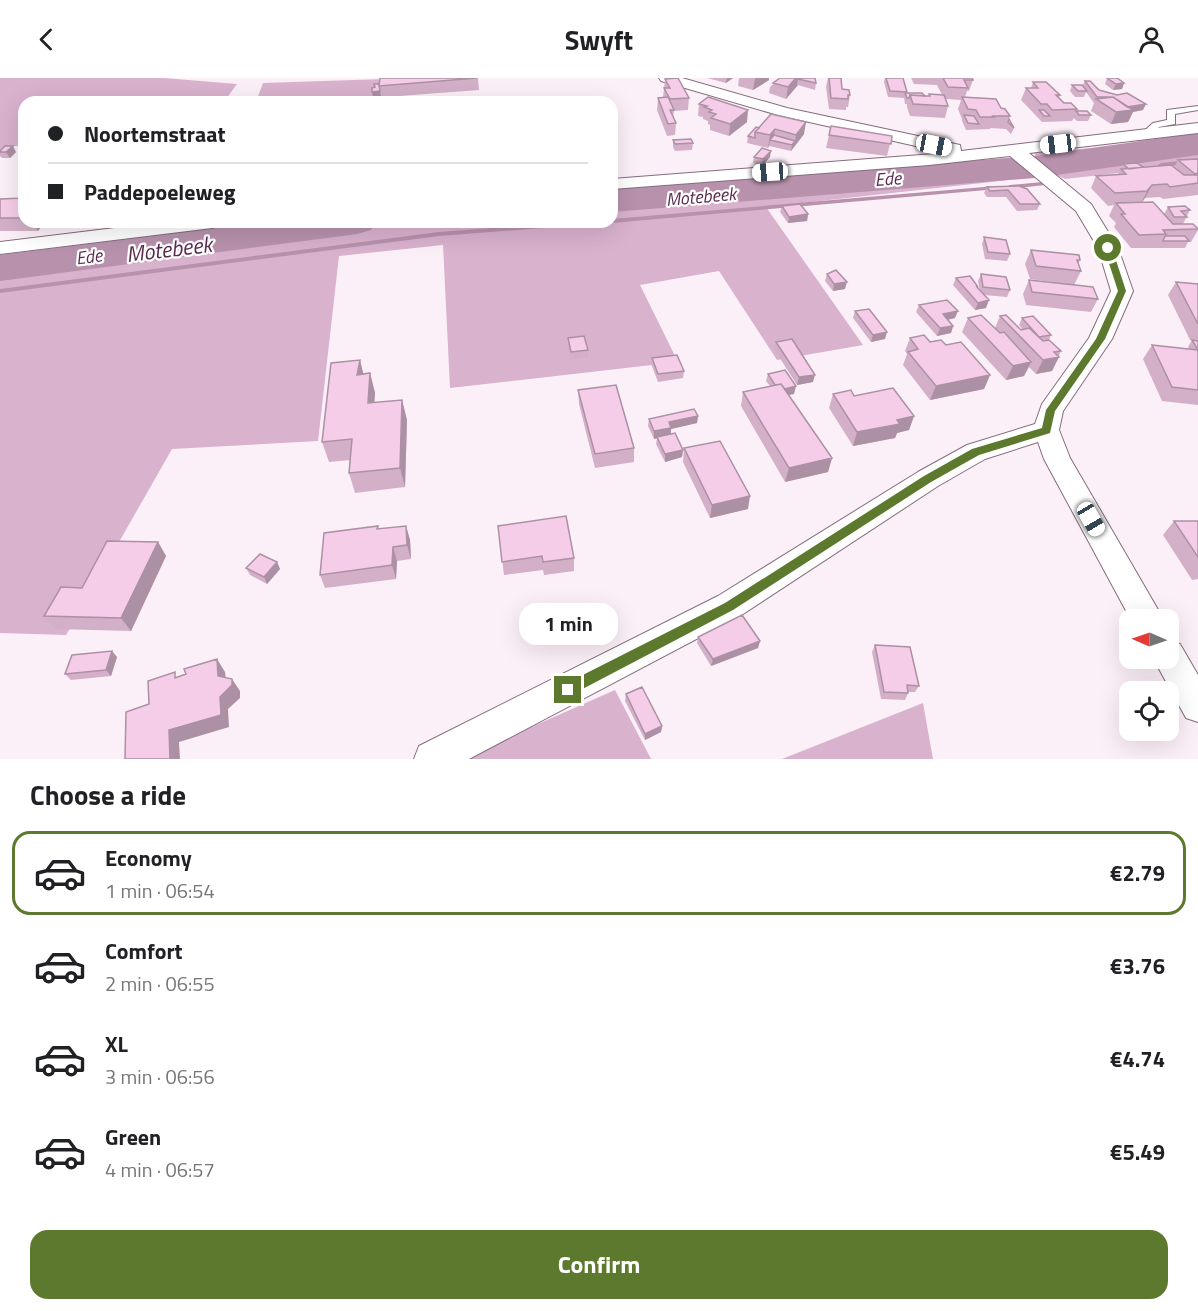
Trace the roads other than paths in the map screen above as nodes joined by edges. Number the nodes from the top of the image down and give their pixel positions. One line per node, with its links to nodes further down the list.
1 (666, 78): 6 (street)
2 (1197, 108): 4 (lane)
3 (1198, 128): 4 (street)
4 (1146, 133): 5 (street)
5 (1019, 153): 6 (street); 10 (street)
6 (975, 154): 7 (street)
7 (618, 184)
8 (163, 228): 9 (street)
9 (0, 248)
10 (1046, 430): 11 (street); 14 (street)
11 (1143, 609)
12 (1176, 669): 13 (street)
13 (1198, 706)
14 (432, 759)

